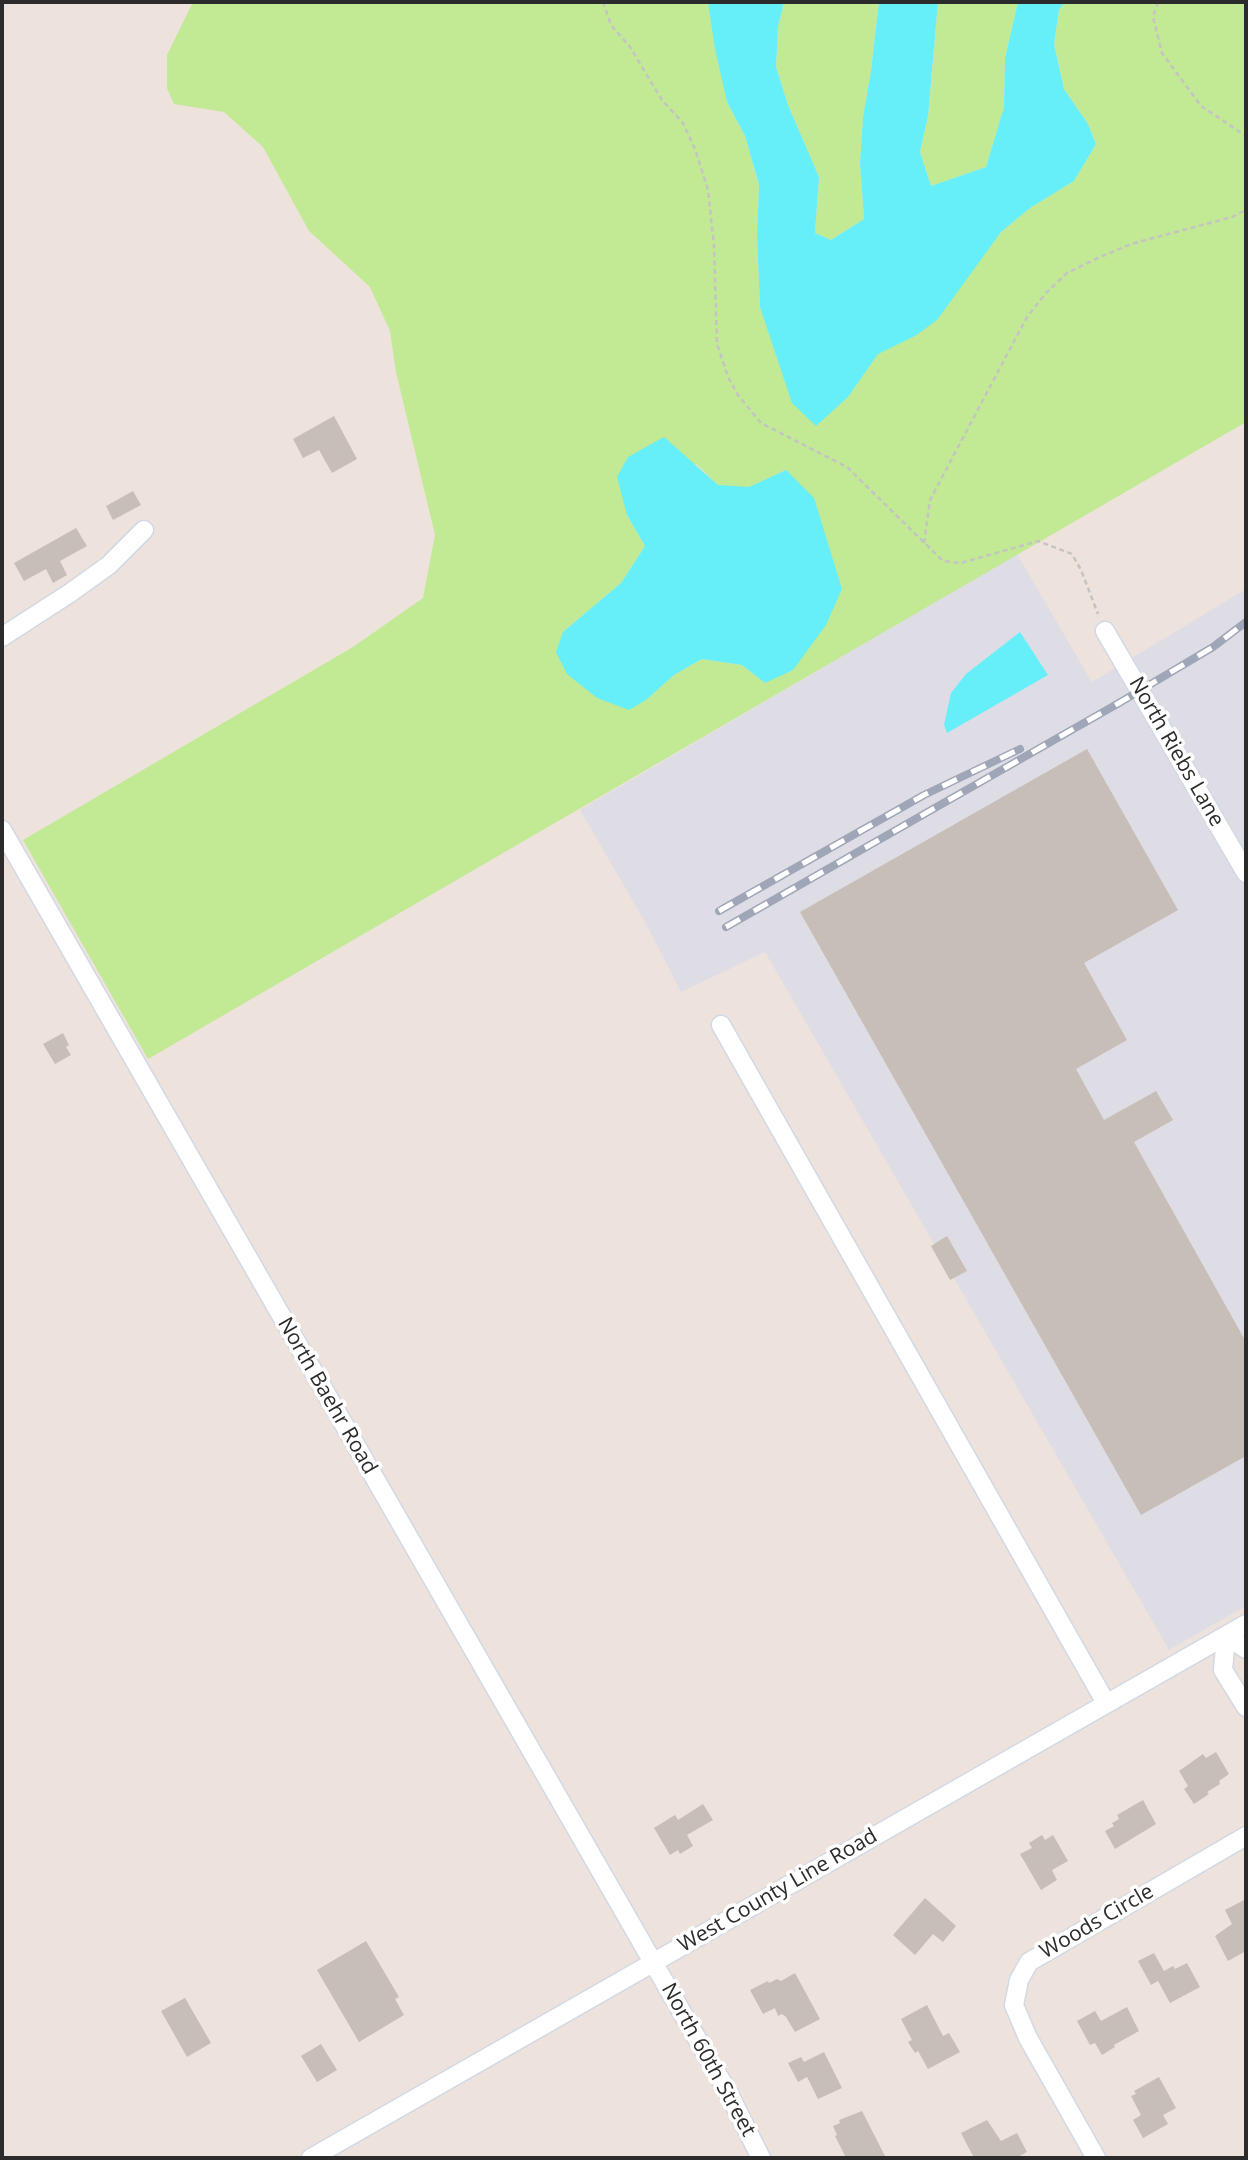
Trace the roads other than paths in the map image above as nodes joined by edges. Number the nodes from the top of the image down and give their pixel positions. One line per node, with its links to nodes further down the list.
1 (144, 530): 3 (street)
2 (1105, 631): 5 (street, North Riebs Lane)
3 (2, 637)
4 (4, 838): 13 (street, North Baehr Road)
5 (1246, 873)
6 (721, 1026): 10 (street)
7 (1246, 1624): 8 (street, West County Line Road)
8 (1226, 1636): 9 (street); 10 (street, West County Line Road); 11 (street)
9 (1246, 1649)
10 (1106, 1703): 13 (street, West County Line Road)
11 (1246, 1707)
12 (1246, 1836): 16 (street, Woods Circle)
13 (653, 1962): 14 (street, West County Line Road); 15 (street, North 60th Street)
14 (311, 2158)
15 (761, 2158)
16 (1096, 2158)

